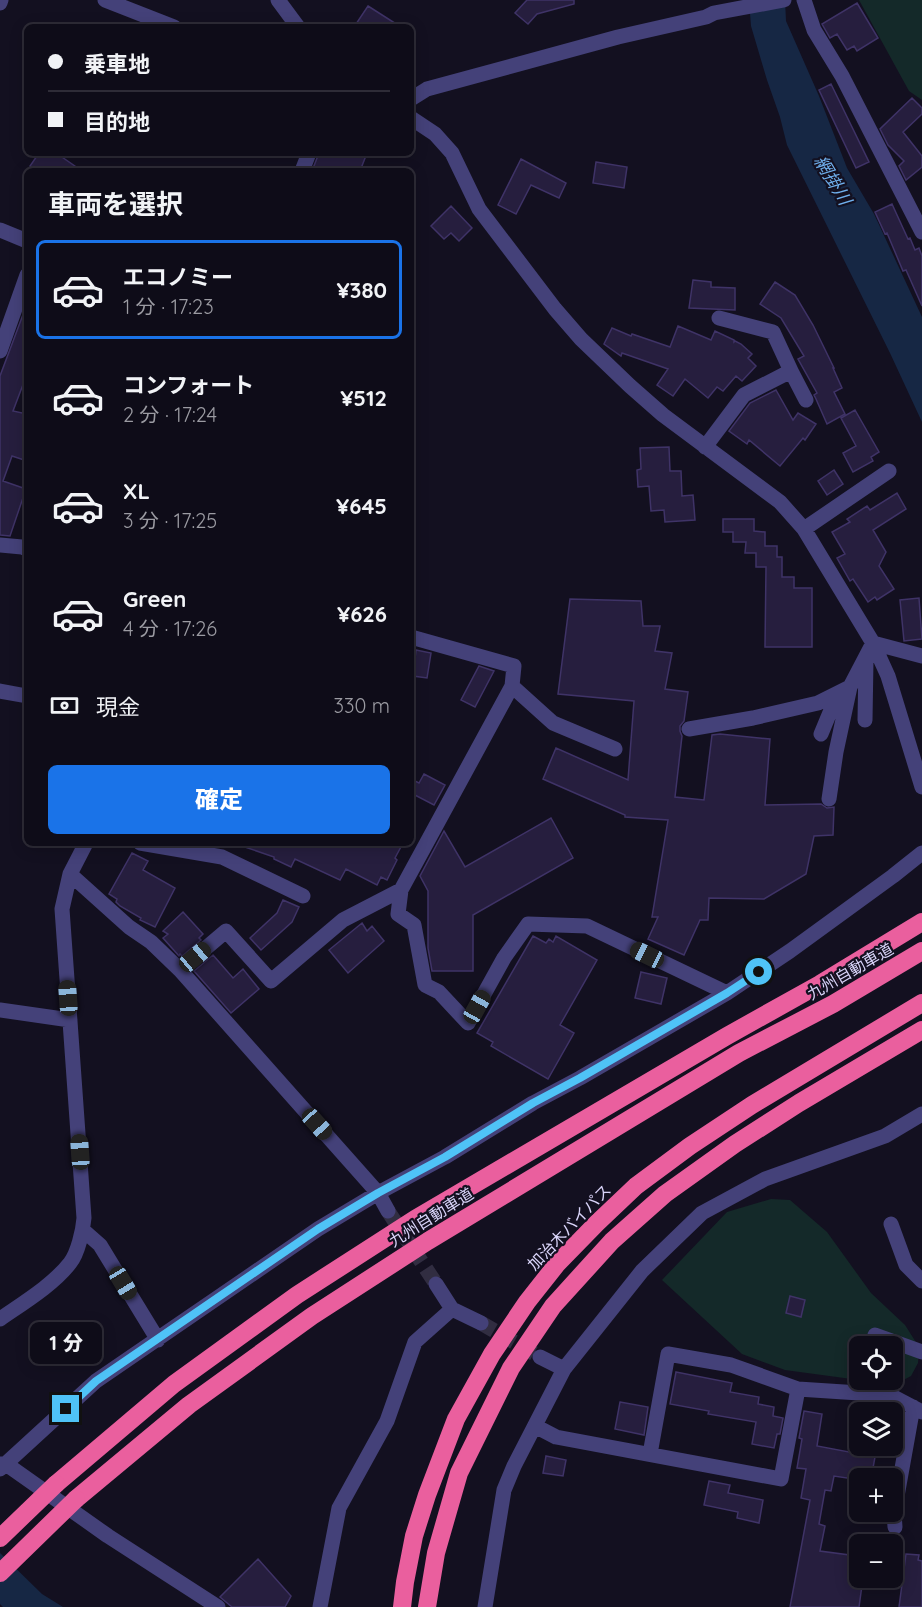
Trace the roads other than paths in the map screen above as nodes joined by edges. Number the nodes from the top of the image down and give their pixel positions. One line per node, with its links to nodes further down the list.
1 (105, 0): 5 (street)
2 (278, 0): 6 (street)
3 (784, 0): 7 (street)
4 (804, 0): 10 (street)
5 (166, 24)
6 (296, 24)
7 (414, 97)
8 (414, 120): 17 (street)
9 (0, 230): 11 (street)
10 (922, 232)
11 (24, 240)
12 (24, 283): 14 (street)
13 (718, 318): 15 (street)
14 (0, 351)
15 (791, 371): 16 (street); 17 (street)
16 (806, 400)
17 (705, 447): 19 (street)
18 (889, 471): 19 (street)
19 (804, 529): 23 (street)
20 (24, 543): 21 (street)
21 (0, 545)
22 (414, 638): 25 (street)
23 (870, 649): 24 (street); 26 (street); 29 (street); 33 (street)
24 (922, 657)
25 (512, 686): 32 (street); 39 (street)
26 (844, 690): 30 (street); 31 (street); 34 (street)
27 (0, 691): 28 (street)
28 (24, 695)
29 (865, 720)
30 (689, 729)
31 (821, 734)
32 (615, 750)
33 (922, 787)
34 (829, 799)
35 (84, 846): 38 (street)
36 (158, 846): 40 (street)
37 (922, 853): 46 (street)
38 (70, 874): 44 (street); 49 (street)
39 (401, 890): 44 (street); 46 (street)
40 (303, 896)
41 (922, 911): 45 (highway)
42 (922, 922): 45 (highway, 九州自動車道)
43 (922, 951): 73 (highway, 九州自動車道, bridge)
44 (180, 970): 52 (street)
45 (820, 984): 72 (highway, 九州自動車道, bridge)
46 (727, 993): 52 (street)
47 (922, 1003): 76 (highway, 加治木バイパス)
48 (0, 1010): 49 (street)
49 (70, 1020): 55 (street)
50 (922, 1030): 77 (highway)
51 (922, 1114): 65 (street)
52 (378, 1193): 53 (street); 62 (street)
53 (388, 1211)
54 (891, 1224): 56 (street)
55 (83, 1230): 59 (street); 62 (street)
56 (922, 1281)
57 (436, 1284): 58 (street)
58 (452, 1309): 60 (street); 75 (street)
59 (0, 1319)
60 (481, 1323)
61 (875, 1335): 63 (street)
62 (158, 1340): 70 (street)
63 (922, 1352)
64 (540, 1357): 65 (street)
65 (564, 1369): 68 (street)
66 (798, 1389): 67 (street); 69 (street); 69 (street)
67 (917, 1410): 71 (street)
68 (535, 1426): 69 (street); 78 (street)
69 (650, 1454)
70 (2, 1466): 74 (street)
71 (895, 1527)
72 (0, 1538)
73 (0, 1573)
74 (218, 1607)
75 (320, 1607)
76 (402, 1607)
77 (427, 1607)
78 (485, 1607)

